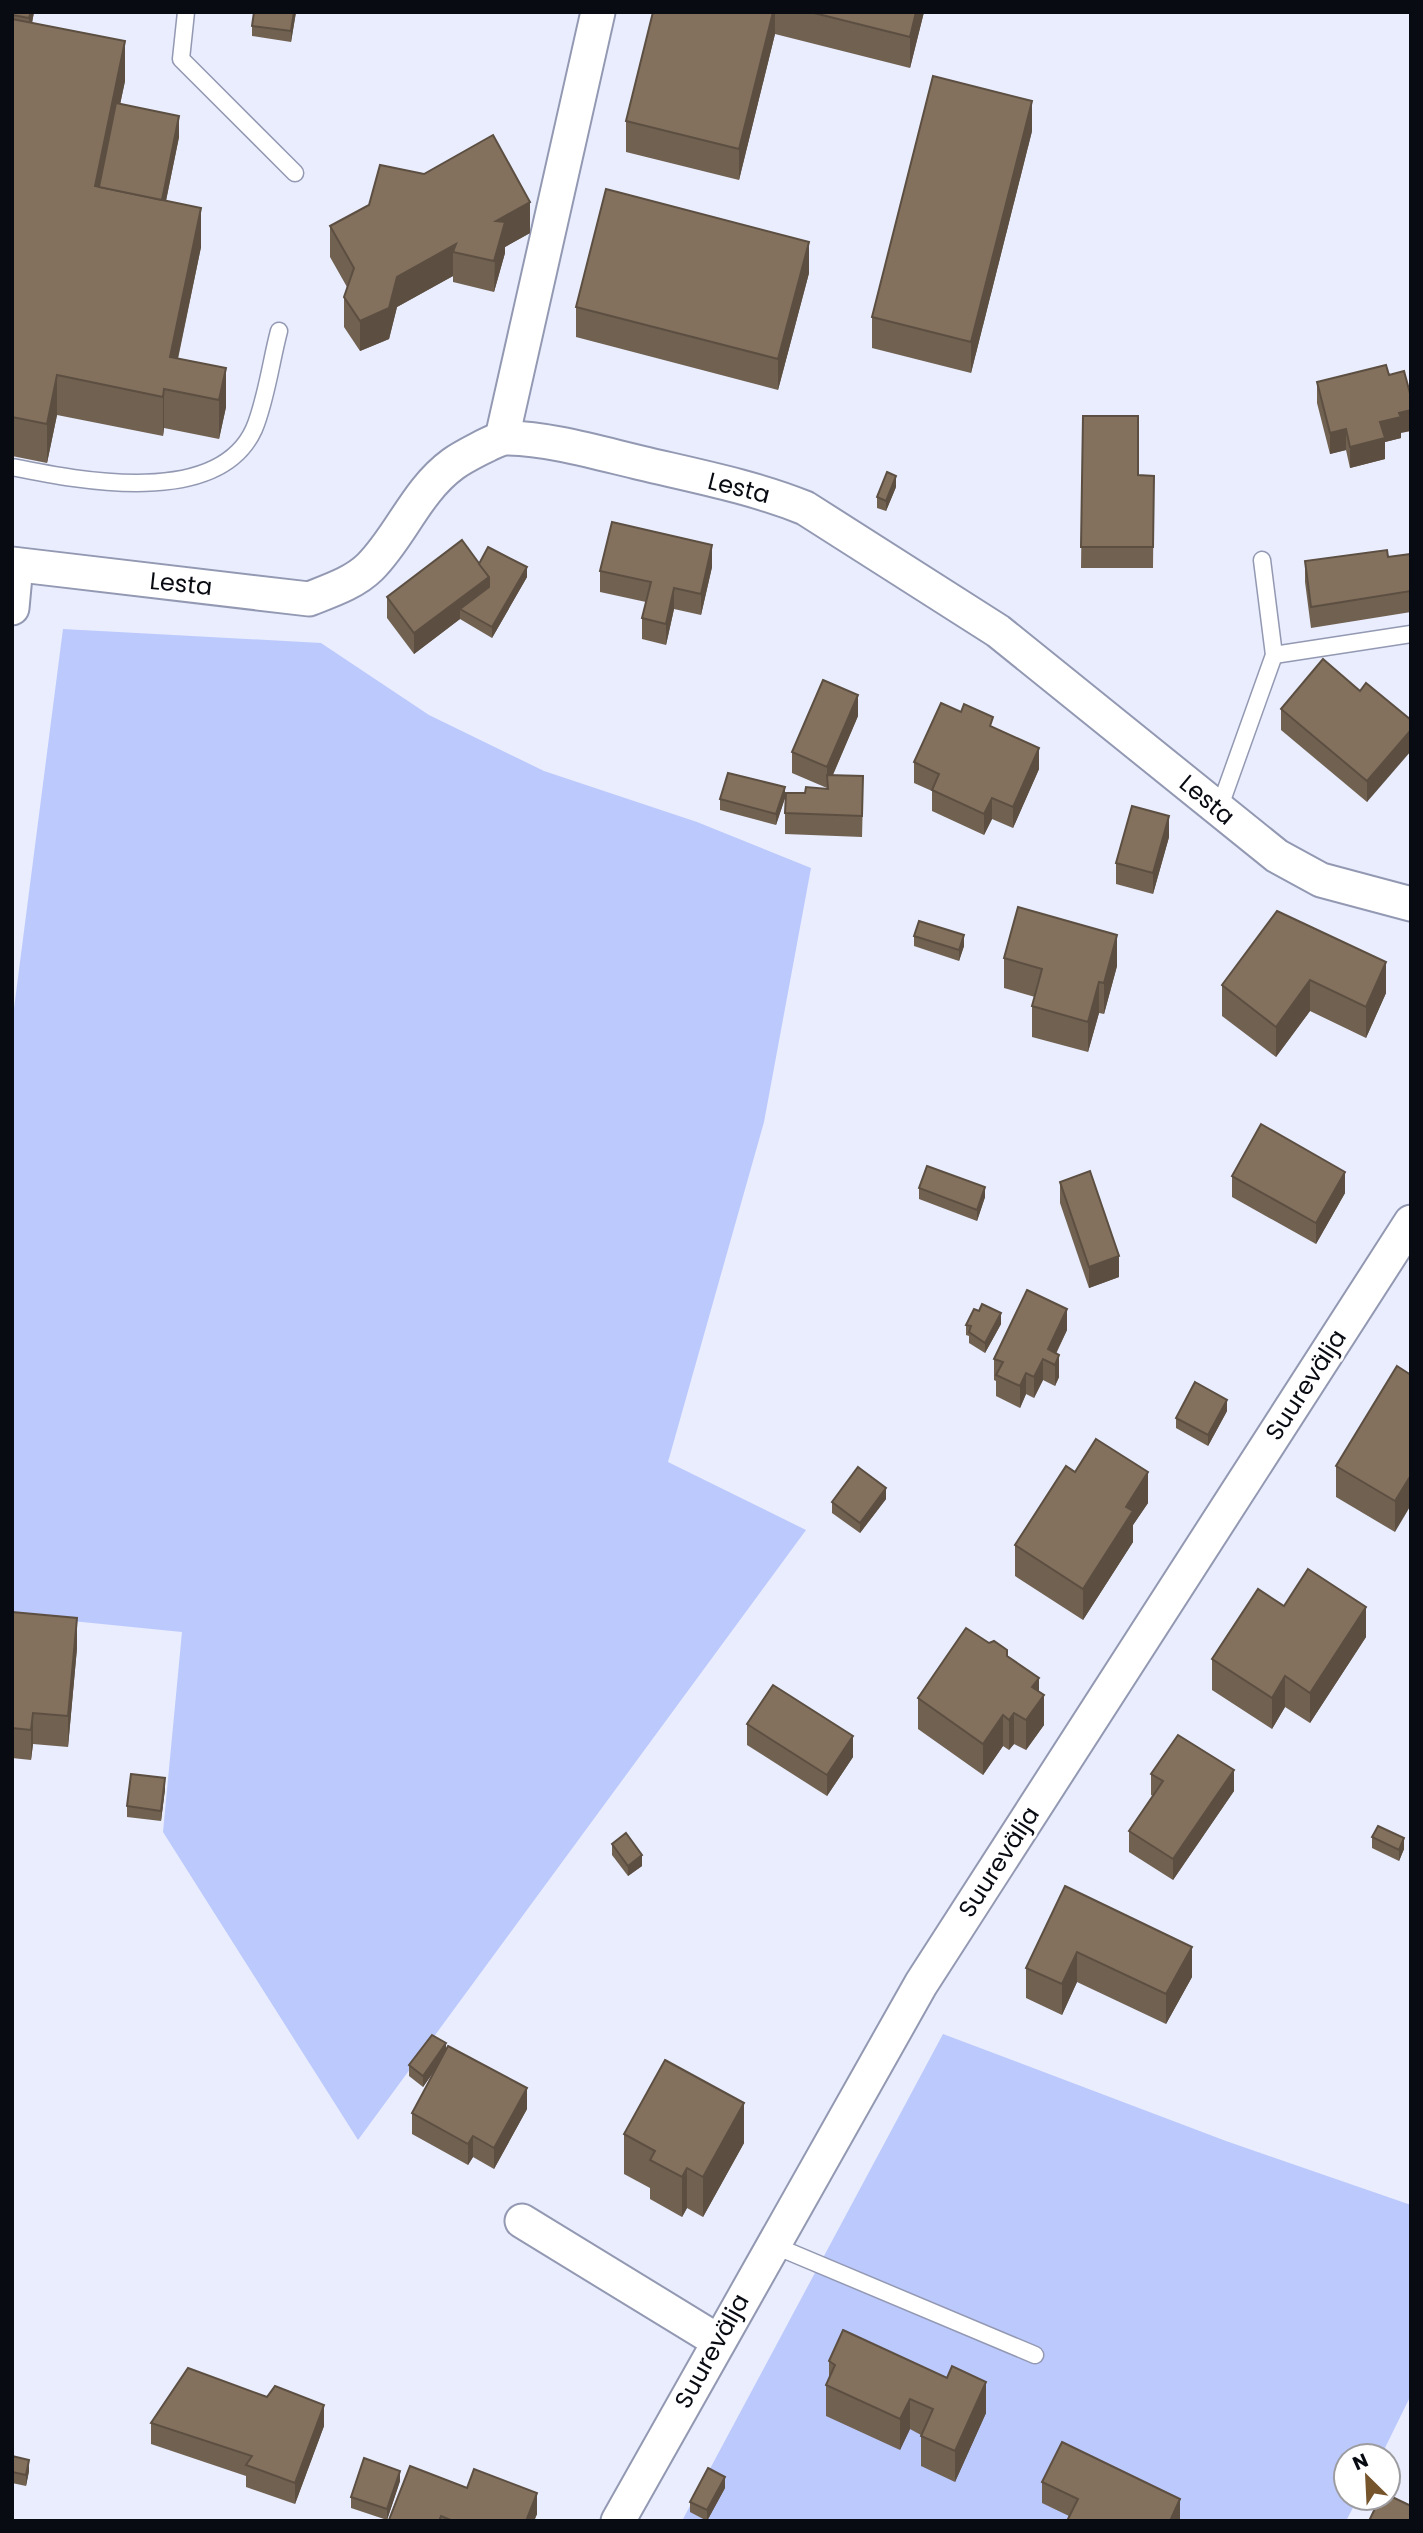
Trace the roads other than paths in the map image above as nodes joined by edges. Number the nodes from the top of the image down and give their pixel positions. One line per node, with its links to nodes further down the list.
1 (186, 12): 3 (lane)
2 (598, 12): 5 (street)
3 (295, 173)
4 (279, 331): 6 (lane)
5 (502, 438): 8 (street, Lesta); 12 (street, Lesta)
6 (12, 467)
7 (1262, 560): 11 (lane)
8 (14, 565): 9 (street)
9 (12, 608)
10 (1411, 634): 11 (lane)
11 (1274, 655): 12 (lane)
12 (1219, 809): 13 (street, Lesta)
13 (1411, 904)
14 (1411, 1222): 16 (street, Suurevälja)
15 (522, 2221): 17 (street)
16 (773, 2245): 17 (street, Suurevälja); 18 (lane)
17 (718, 2341): 19 (street, Suurevälja)
18 (1035, 2355)
19 (618, 2521)

